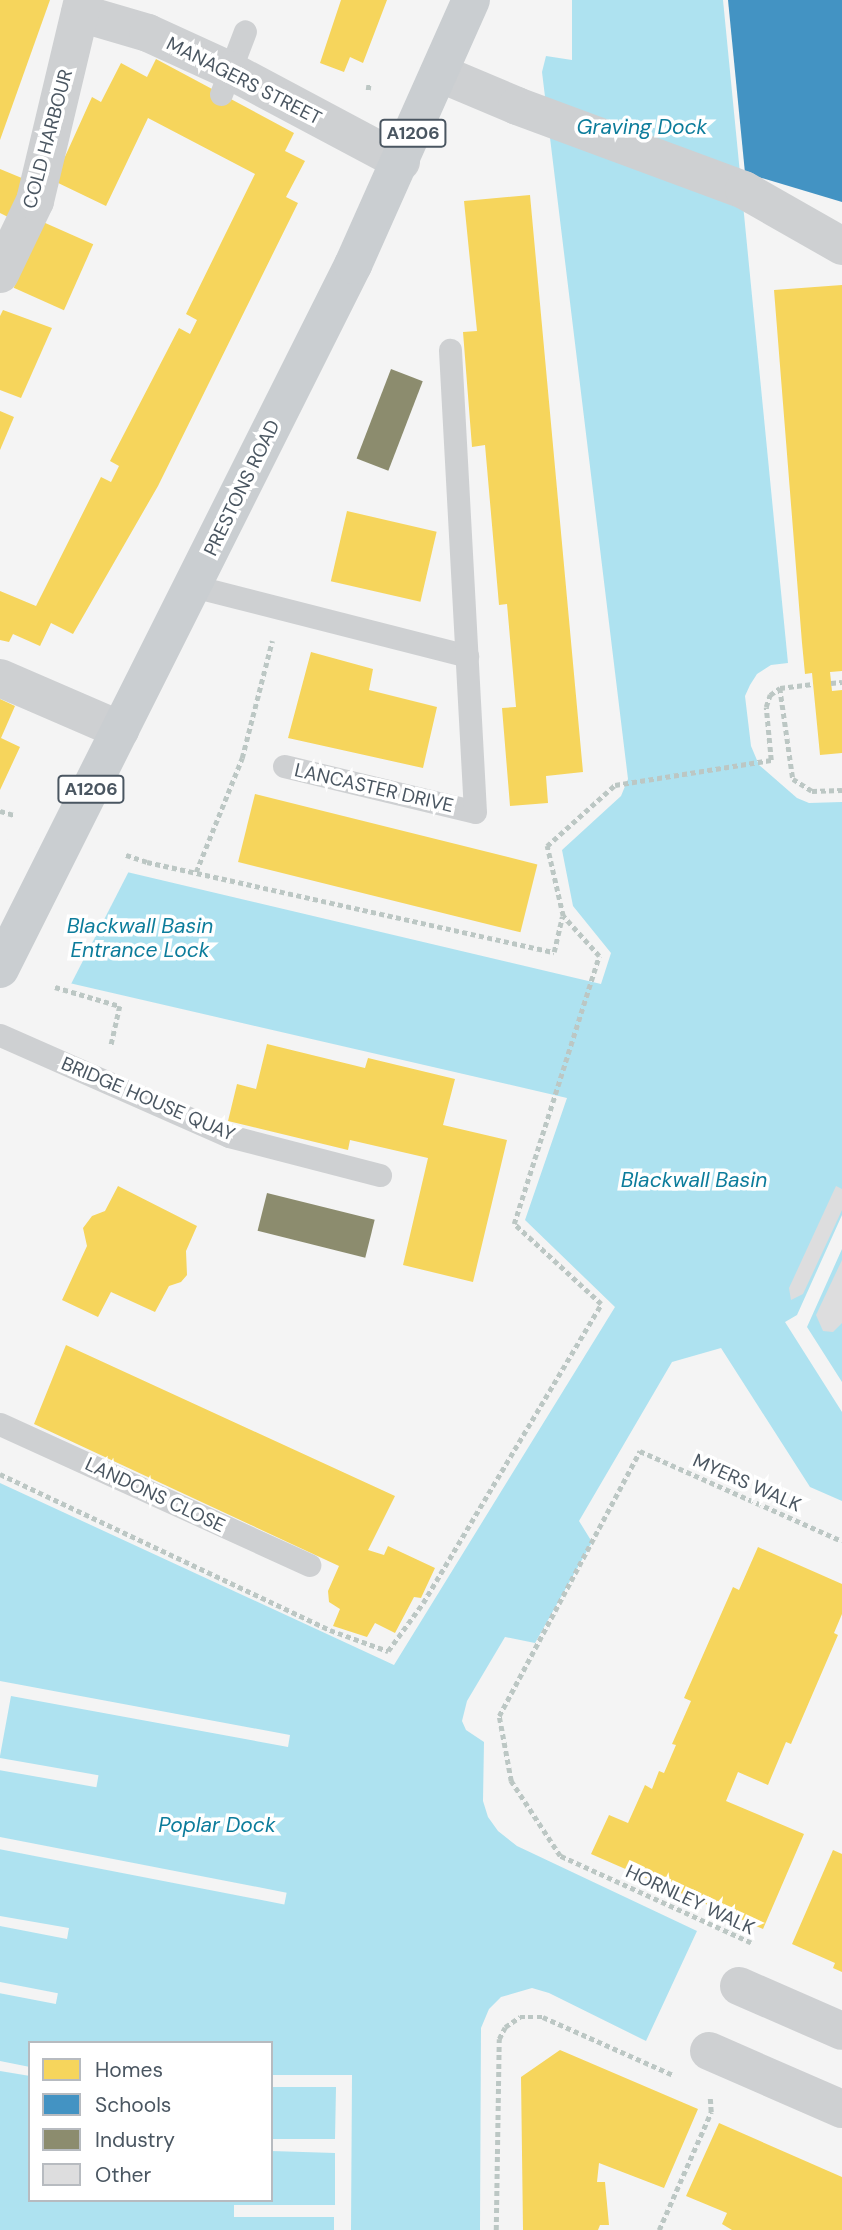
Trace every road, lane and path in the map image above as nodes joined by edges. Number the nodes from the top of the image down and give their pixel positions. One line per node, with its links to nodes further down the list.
1 (471, 0): 4 (main road, PRESTONS ROAD / A1206)
2 (82, 6): 5 (street, MANAGERS STREET); 10 (street, COLD HARBOUR)
3 (245, 30): 5 (lane)
4 (439, 74): 8 (main road, PRESTONS ROAD / A1206); 9 (street)
5 (225, 82): 8 (street, MANAGERS STREET)
6 (369, 82): 7 (path)
7 (368, 90)
8 (401, 162): 12 (main road, PRESTONS ROAD / A1206)
9 (842, 246)
10 (0, 274)
11 (450, 350): 14 (lane, LANCASTER DRIVE)
12 (193, 586): 14 (lane); 20 (main road, PRESTONS ROAD / A1206)
13 (273, 634): 26 (path)
14 (467, 656): 21 (lane, LANCASTER DRIVE)
15 (0, 678): 20 (street)
16 (842, 682): 17 (path)
17 (831, 683)
18 (813, 684): 19 (path)
19 (780, 688): 22 (path); 27 (path)
20 (120, 730): 28 (main road, PRESTONS ROAD / A1206)
21 (284, 766)
22 (842, 790)
23 (0, 811): 24 (path)
24 (14, 815)
25 (126, 855): 26 (path)
26 (196, 872): 27 (path)
27 (562, 916): 35 (path)
28 (0, 969)
29 (55, 987): 31 (path)
30 (0, 1035): 32 (lane, BRIDGE HOUSE QUAY)
31 (111, 1047)
32 (380, 1175)
33 (0, 1424): 37 (lane, LANDONS CLOSE)
34 (640, 1451): 36 (path, MYERS WALK); 38 (path, HORNLEY WALK)
35 (0, 1474)
36 (842, 1541)
37 (309, 1565)
38 (746, 1989): 39 (street)
39 (842, 2031)
40 (714, 2067): 42 (street); 44 (path)
41 (686, 2081): 43 (path)
42 (842, 2109)
43 (496, 2230)
44 (659, 2230)

